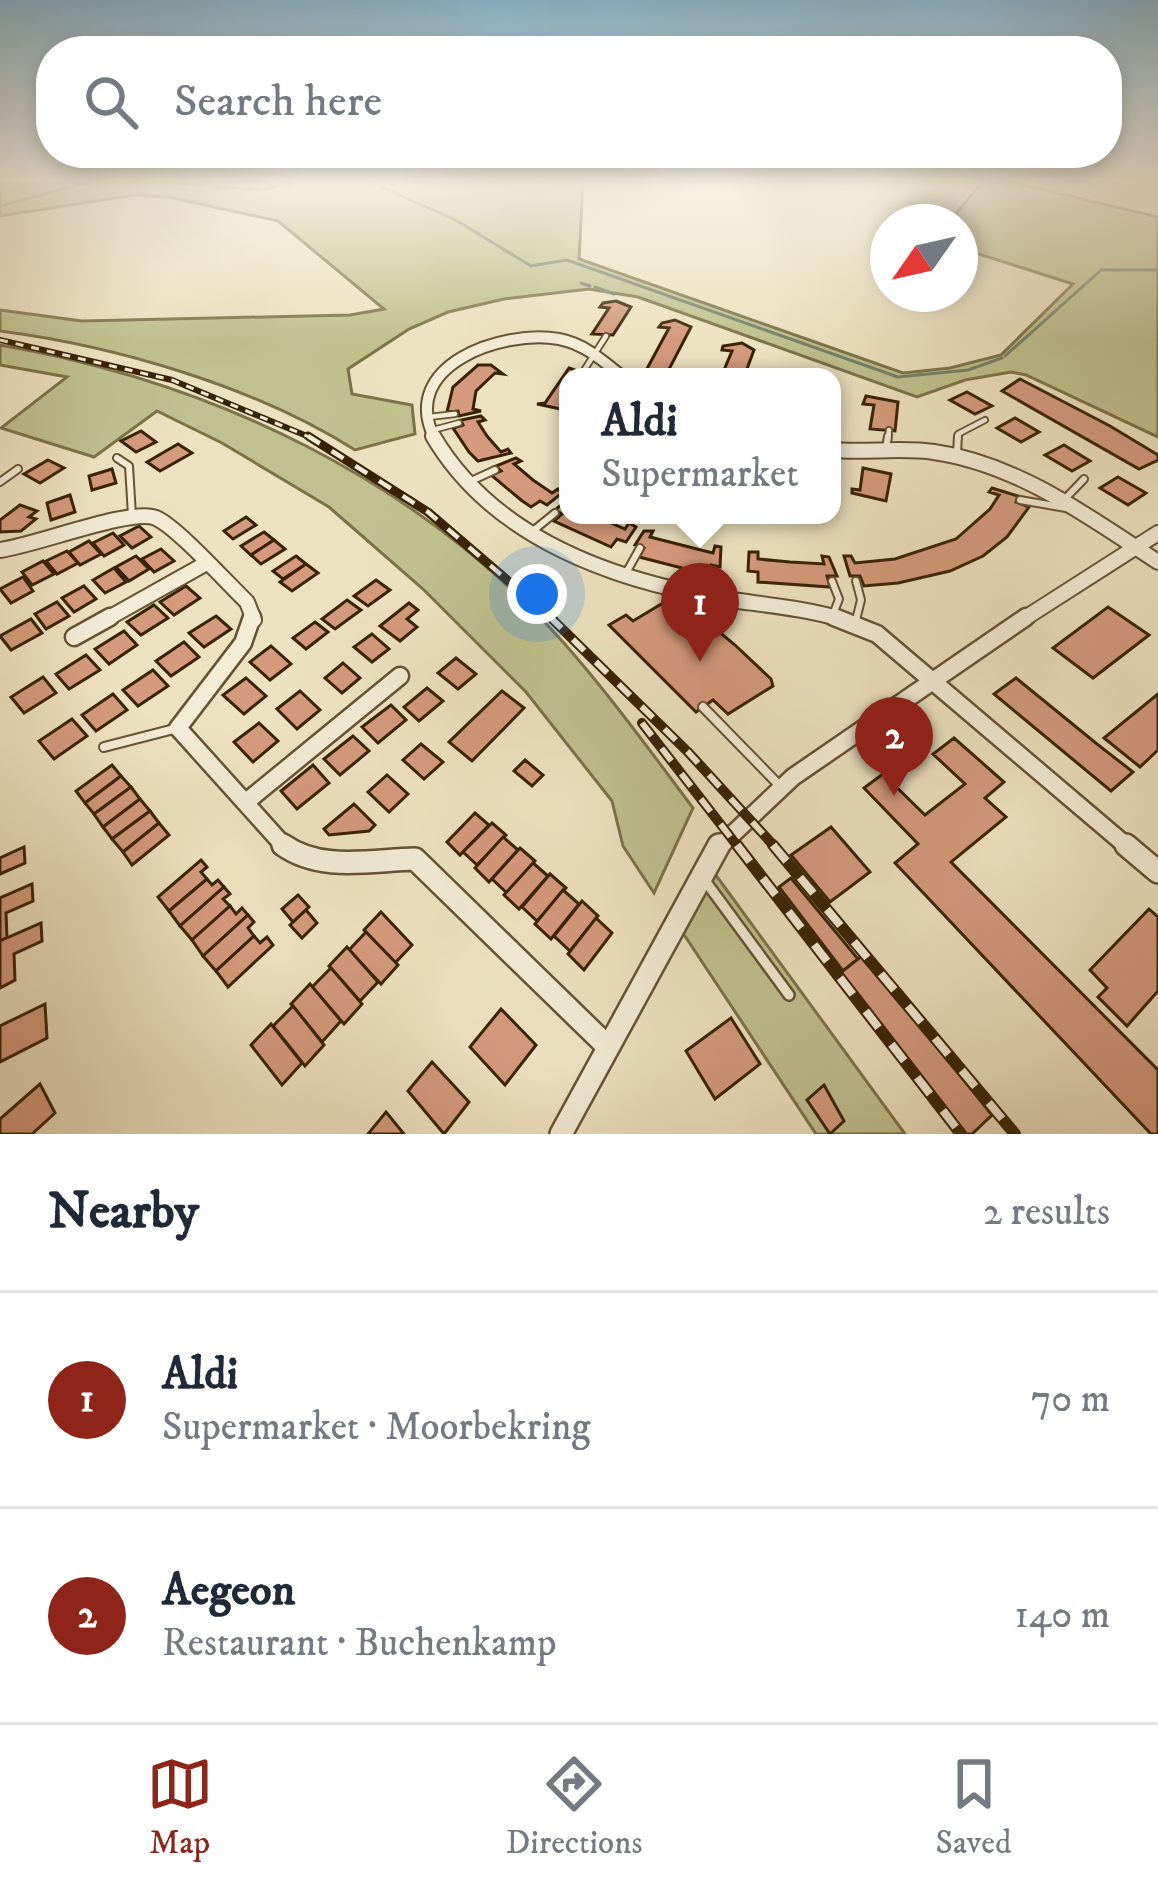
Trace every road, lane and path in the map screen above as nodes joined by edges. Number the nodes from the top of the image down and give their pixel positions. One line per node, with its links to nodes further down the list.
1 (606, 336): 2 (lane)
2 (594, 354): 3 (lane); 4 (street); 8 (street)
3 (585, 368)
4 (612, 368)
5 (455, 414): 8 (lane)
6 (985, 420): 12 (lane)
7 (459, 423): 8 (lane)
8 (428, 424): 18 (street)
9 (889, 430): 11 (lane)
10 (841, 451): 11 (street)
11 (886, 453): 12 (street)
12 (957, 457): 20 (street)
13 (117, 458): 22 (lane)
14 (18, 470): 17 (lane)
15 (495, 470): 18 (lane)
16 (1084, 479): 20 (lane)
17 (0, 482)
18 (468, 483): 23 (street)
19 (1020, 500): 20 (lane)
20 (1065, 504): 25 (street)
21 (555, 513): 23 (lane)
22 (132, 515): 27 (street); 29 (street)
23 (532, 532): 30 (street)
24 (1158, 533): 25 (street)
25 (1135, 547): 28 (street); 37 (street)
26 (640, 548): 30 (lane)
27 (0, 550)
28 (1158, 562)
29 (205, 564): 35 (street); 39 (street)
30 (626, 573): 33 (street)
31 (832, 581): 33 (lane)
32 (856, 581): 34 (lane)
33 (833, 616): 34 (street)
34 (855, 623): 37 (street)
35 (74, 637)
36 (400, 676): 42 (street)
37 (935, 680): 41 (street); 43 (street)
38 (703, 707): 41 (lane)
39 (178, 728): 40 (lane); 42 (street)
40 (104, 747)
41 (787, 781): 44 (street)
42 (246, 802): 46 (street)
43 (1158, 872)
44 (700, 874): 45 (lane); 46 (street)
45 (789, 995)
46 (608, 1047): 47 (street)
47 (561, 1134)

